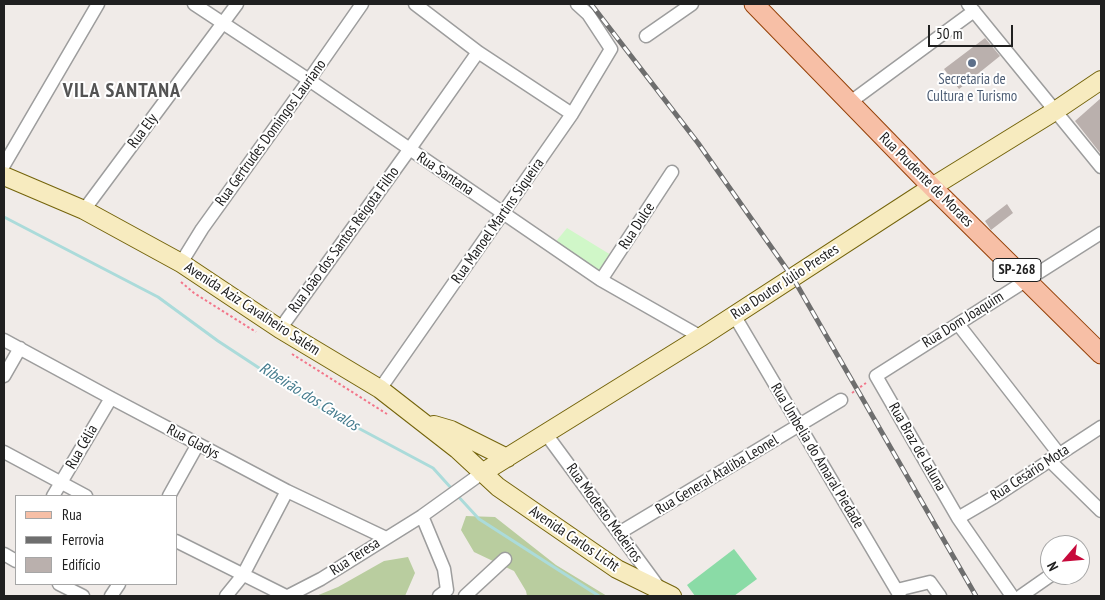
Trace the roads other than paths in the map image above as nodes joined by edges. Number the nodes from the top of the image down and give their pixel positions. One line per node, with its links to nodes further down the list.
1 (98, 4): 19 (street)
2 (194, 4): 10 (street, Rua Santana)
3 (237, 4): 10 (street, Rua Ely)
4 (362, 4): 13 (street, Rua Gertrudes Domingos Lauriano)
5 (414, 4): 12 (street)
6 (576, 4): 17 (street, Rua Manoel Martins Siqueira)
7 (692, 4): 11 (street)
8 (754, 4): 15 (main road, Rua Prudente de Moraes / SP-268)
9 (971, 7): 15 (street); 16 (street)
10 (223, 24): 13 (street, Rua Santana); 24 (street, Rua Ely)
11 (646, 36)
12 (478, 52): 17 (street); 18 (street, Rua João dos Santos Reigota Filho)
13 (309, 80): 18 (street, Rua Santana); 27 (street, Rua Gertrudes Domingos Lauriano)
14 (1101, 80): 16 (main road, Rua Doutor Júlio Prestes)
15 (849, 103): 23 (main road, Rua Prudente de Moraes / SP-268)
16 (1055, 111): 20 (street); 23 (main road, Rua Doutor Júlio Prestes)
17 (572, 114): 25 (street, Rua Manoel Martins Siqueira)
18 (409, 150): 25 (street, Rua Santana); 32 (street, Rua João dos Santos Reigota Filho)
19 (4, 165)
20 (1101, 167)
21 (672, 172): 28 (street, Rua Dulce)
22 (4, 176): 24 (main road, Avenida Aziz Cavalheiro Salém)
23 (932, 187): 29 (main road, Rua Prudente de Moraes / SP-268); 30 (main road, Rua Doutor Júlio Prestes)
24 (84, 210): 27 (main road, Avenida Aziz Cavalheiro Salém)
25 (504, 214): 28 (street, Rua Santana); 39 (street, Rua Manoel Martins Siqueira)
26 (1101, 233): 29 (street, Rua Dom Joaquim)
27 (181, 263): 32 (main road, Avenida Aziz Cavalheiro Salém)
28 (601, 280): 33 (street, Rua Santana)
29 (1027, 281): 31 (street, Rua Dom Joaquim); 36 (main road, Rua Prudente de Moraes / SP-268)
30 (734, 315): 33 (main road, Rua Doutor Júlio Prestes); 43 (street, Rua Umbelia do Amaral Piedade)
31 (958, 324): 38 (street, Rua Dom Joaquim); 48 (street)
32 (280, 329): 39 (main road, Avenida Aziz Cavalheiro Salém)
33 (701, 338): 45 (main road, Rua Doutor Júlio Prestes)
34 (4, 340): 35 (street, Rua Gladys)
35 (20, 348): 37 (street); 40 (street, Rua Gladys)
36 (1101, 354)
37 (4, 376)
38 (876, 376): 58 (street, Rua Braz de Laluna)
39 (380, 390): 42 (main road, Avenida Aziz Cavalheiro Salém)
40 (111, 398): 46 (street, Rua Gladys); 51 (street, Rua Célia)
41 (840, 400): 43 (street, Rua General Ataliba Leonel)
42 (423, 422): 49 (main road); 50 (main road, Avenida Aziz Cavalheiro Salém)
43 (800, 426): 59 (street, Rua General Ataliba Leonel); 67 (street, Rua Umbelia do Amaral Piedade)
44 (1101, 426): 48 (street, Rua Cesário Mota)
45 (546, 434): 49 (main road, Rua Doutor Júlio Prestes); 59 (street, Rua Modesto Medeiros)
46 (198, 444): 52 (street, Rua Gladys); 55 (street)
47 (4, 452): 51 (street)
48 (1054, 457): 56 (street); 58 (street, Rua Cesário Mota)
49 (507, 458): 50 (main road, Rua Doutor Júlio Prestes)
50 (475, 478): 57 (street, Rua Teresa); 69 (main road, Avenida Carlos Licht)
51 (61, 484): 53 (street, Rua Célia); 54 (street)
52 (287, 491): 60 (street, Rua Gladys); 63 (street)
53 (54, 495)
54 (84, 495)
55 (170, 495)
56 (1101, 512)
57 (422, 516): 60 (street, Rua Teresa); 68 (street)
58 (958, 518): 76 (street, Rua Braz de Laluna)
59 (619, 533): 69 (street, Rua Modesto Medeiros)
60 (386, 538): 73 (street, Rua Teresa)
61 (178, 542): 63 (street, Rua Teresa)
62 (505, 559): 74 (street)
63 (243, 575): 72 (street); 73 (street, Rua Teresa)
64 (1040, 583): 77 (street)
65 (61, 585): 70 (street)
66 (118, 585): 71 (street)
67 (898, 593): 75 (street)
68 (444, 594)
69 (667, 594)
70 (83, 596)
71 (112, 596)
72 (226, 596)
73 (287, 596)
74 (465, 596)
75 (940, 596)
76 (1012, 596)
77 (1021, 596)

